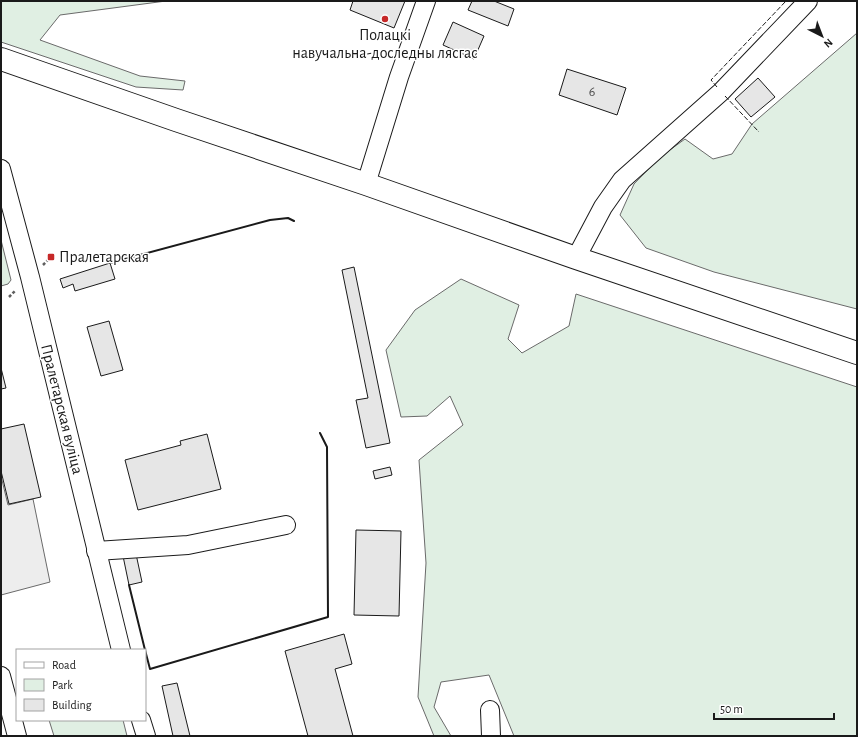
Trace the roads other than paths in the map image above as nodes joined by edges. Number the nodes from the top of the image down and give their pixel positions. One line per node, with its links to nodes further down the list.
1 (426, 1): 5 (street)
2 (808, 1): 6 (street)
3 (1, 58): 5 (main road)
4 (1, 169): 9 (street, Пралетарская вуліца)
5 (366, 184): 6 (main road)
6 (576, 258): 7 (main road)
7 (857, 353)
8 (286, 525): 9 (street)
9 (96, 551): 10 (street, Пралетарская вуліца)
10 (121, 649)
11 (1, 676): 14 (street)
12 (490, 710): 16 (street)
13 (141, 721): 15 (street)
14 (17, 736)
15 (146, 736)
16 (491, 736)

